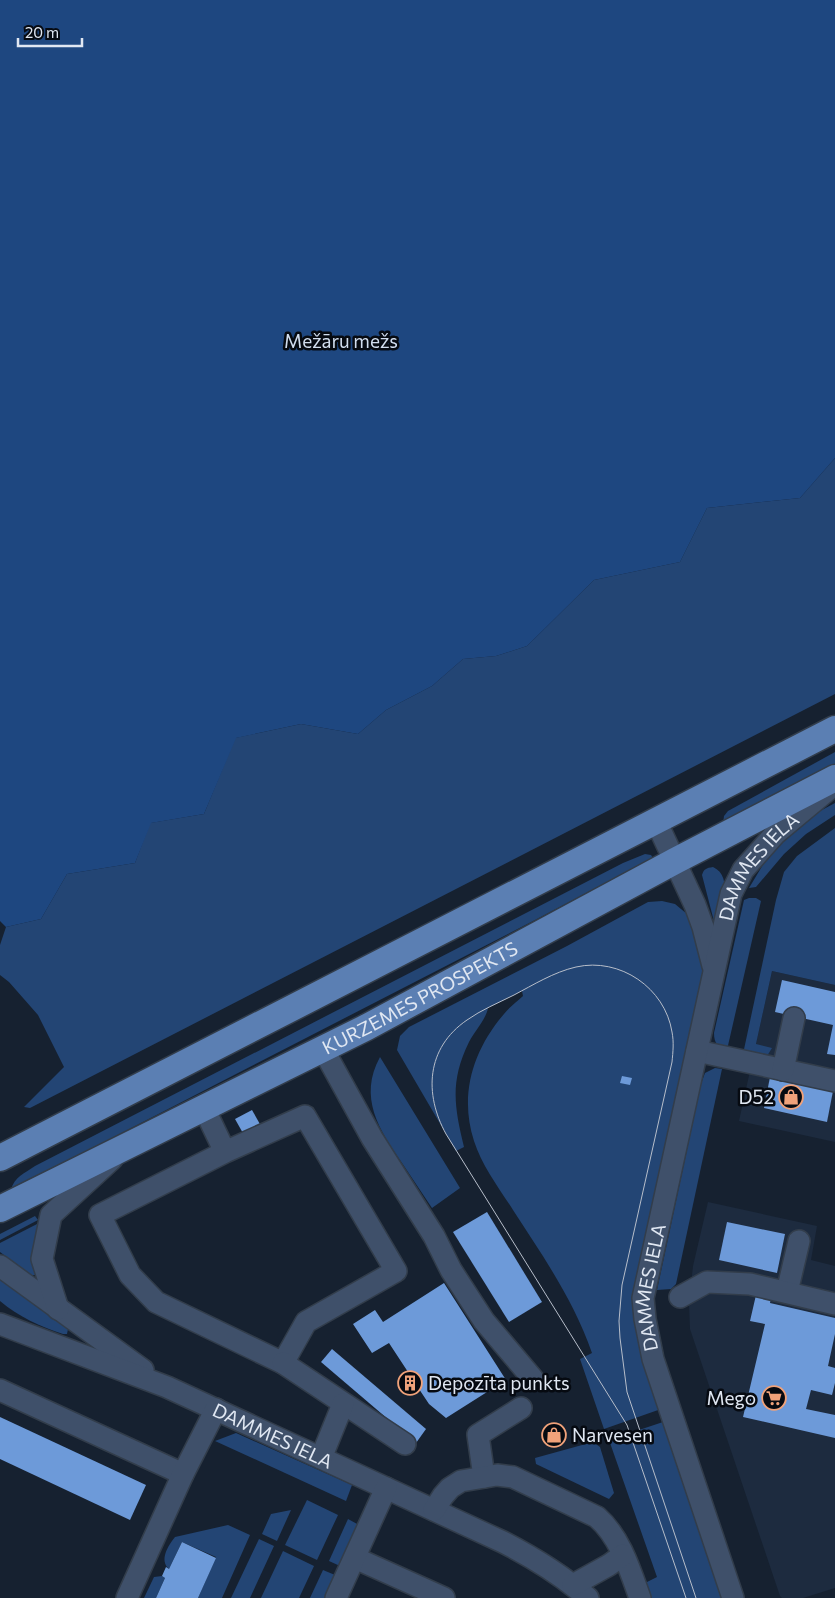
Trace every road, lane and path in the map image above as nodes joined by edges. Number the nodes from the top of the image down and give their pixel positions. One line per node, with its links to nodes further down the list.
1 (835, 729): 4 (main road)
2 (835, 778): 5 (main road, KURZEMES PROSPEKTS)
3 (835, 784): 6 (street, DAMMES IELA)
4 (656, 821): 5 (street, DAMMES IELA); 15 (main road)
5 (675, 860): 6 (street, DAMMES IELA); 8 (main road, KURZEMES PROSPEKTS)
6 (714, 969): 9 (street, DAMMES IELA)
7 (794, 1018): 10 (street)
8 (323, 1049): 12 (main road, KURZEMES PROSPEKTS); 27 (street)
9 (697, 1051): 10 (street); 46 (street, DAMMES IELA)
10 (783, 1070): 11 (street)
11 (835, 1082)
12 (204, 1108): 13 (main road, KURZEMES PROSPEKTS); 14 (street)
13 (126, 1147): 16 (main road, KURZEMES PROSPEKTS); 22 (street)
14 (225, 1152): 26 (street); 26 (street)
15 (0, 1158)
16 (0, 1209)
17 (799, 1241): 19 (street)
18 (0, 1266): 22 (street, DAMMES IELA)
19 (787, 1292): 20 (street); 21 (street)
20 (680, 1297)
21 (835, 1304)
22 (58, 1309): 28 (street, DAMMES IELA)
23 (0, 1311): 25 (street, DAMMES IELA)
24 (0, 1324): 25 (street, DAMMES IELA)
25 (36, 1337): 28 (street, DAMMES IELA)
26 (283, 1364): 30 (street)
27 (533, 1379)
28 (167, 1387): 32 (street, DAMMES IELA)
29 (0, 1390): 35 (street)
30 (343, 1404): 33 (street); 34 (street)
31 (520, 1408): 36 (street)
32 (216, 1409): 34 (street, DAMMES IELA); 35 (street)
33 (405, 1444)
34 (321, 1458): 37 (street, DAMMES IELA)
35 (184, 1474): 43 (street)
36 (484, 1477): 38 (street); 39 (street)
37 (386, 1488): 38 (street, DAMMES IELA); 40 (street)
38 (434, 1510): 41 (street, DAMMES IELA)
39 (623, 1555): 41 (street); 42 (street)
40 (355, 1558): 44 (street); 45 (street)
41 (580, 1591)
42 (638, 1596)
43 (127, 1598)
44 (336, 1598)
45 (444, 1598)
46 (733, 1598)

